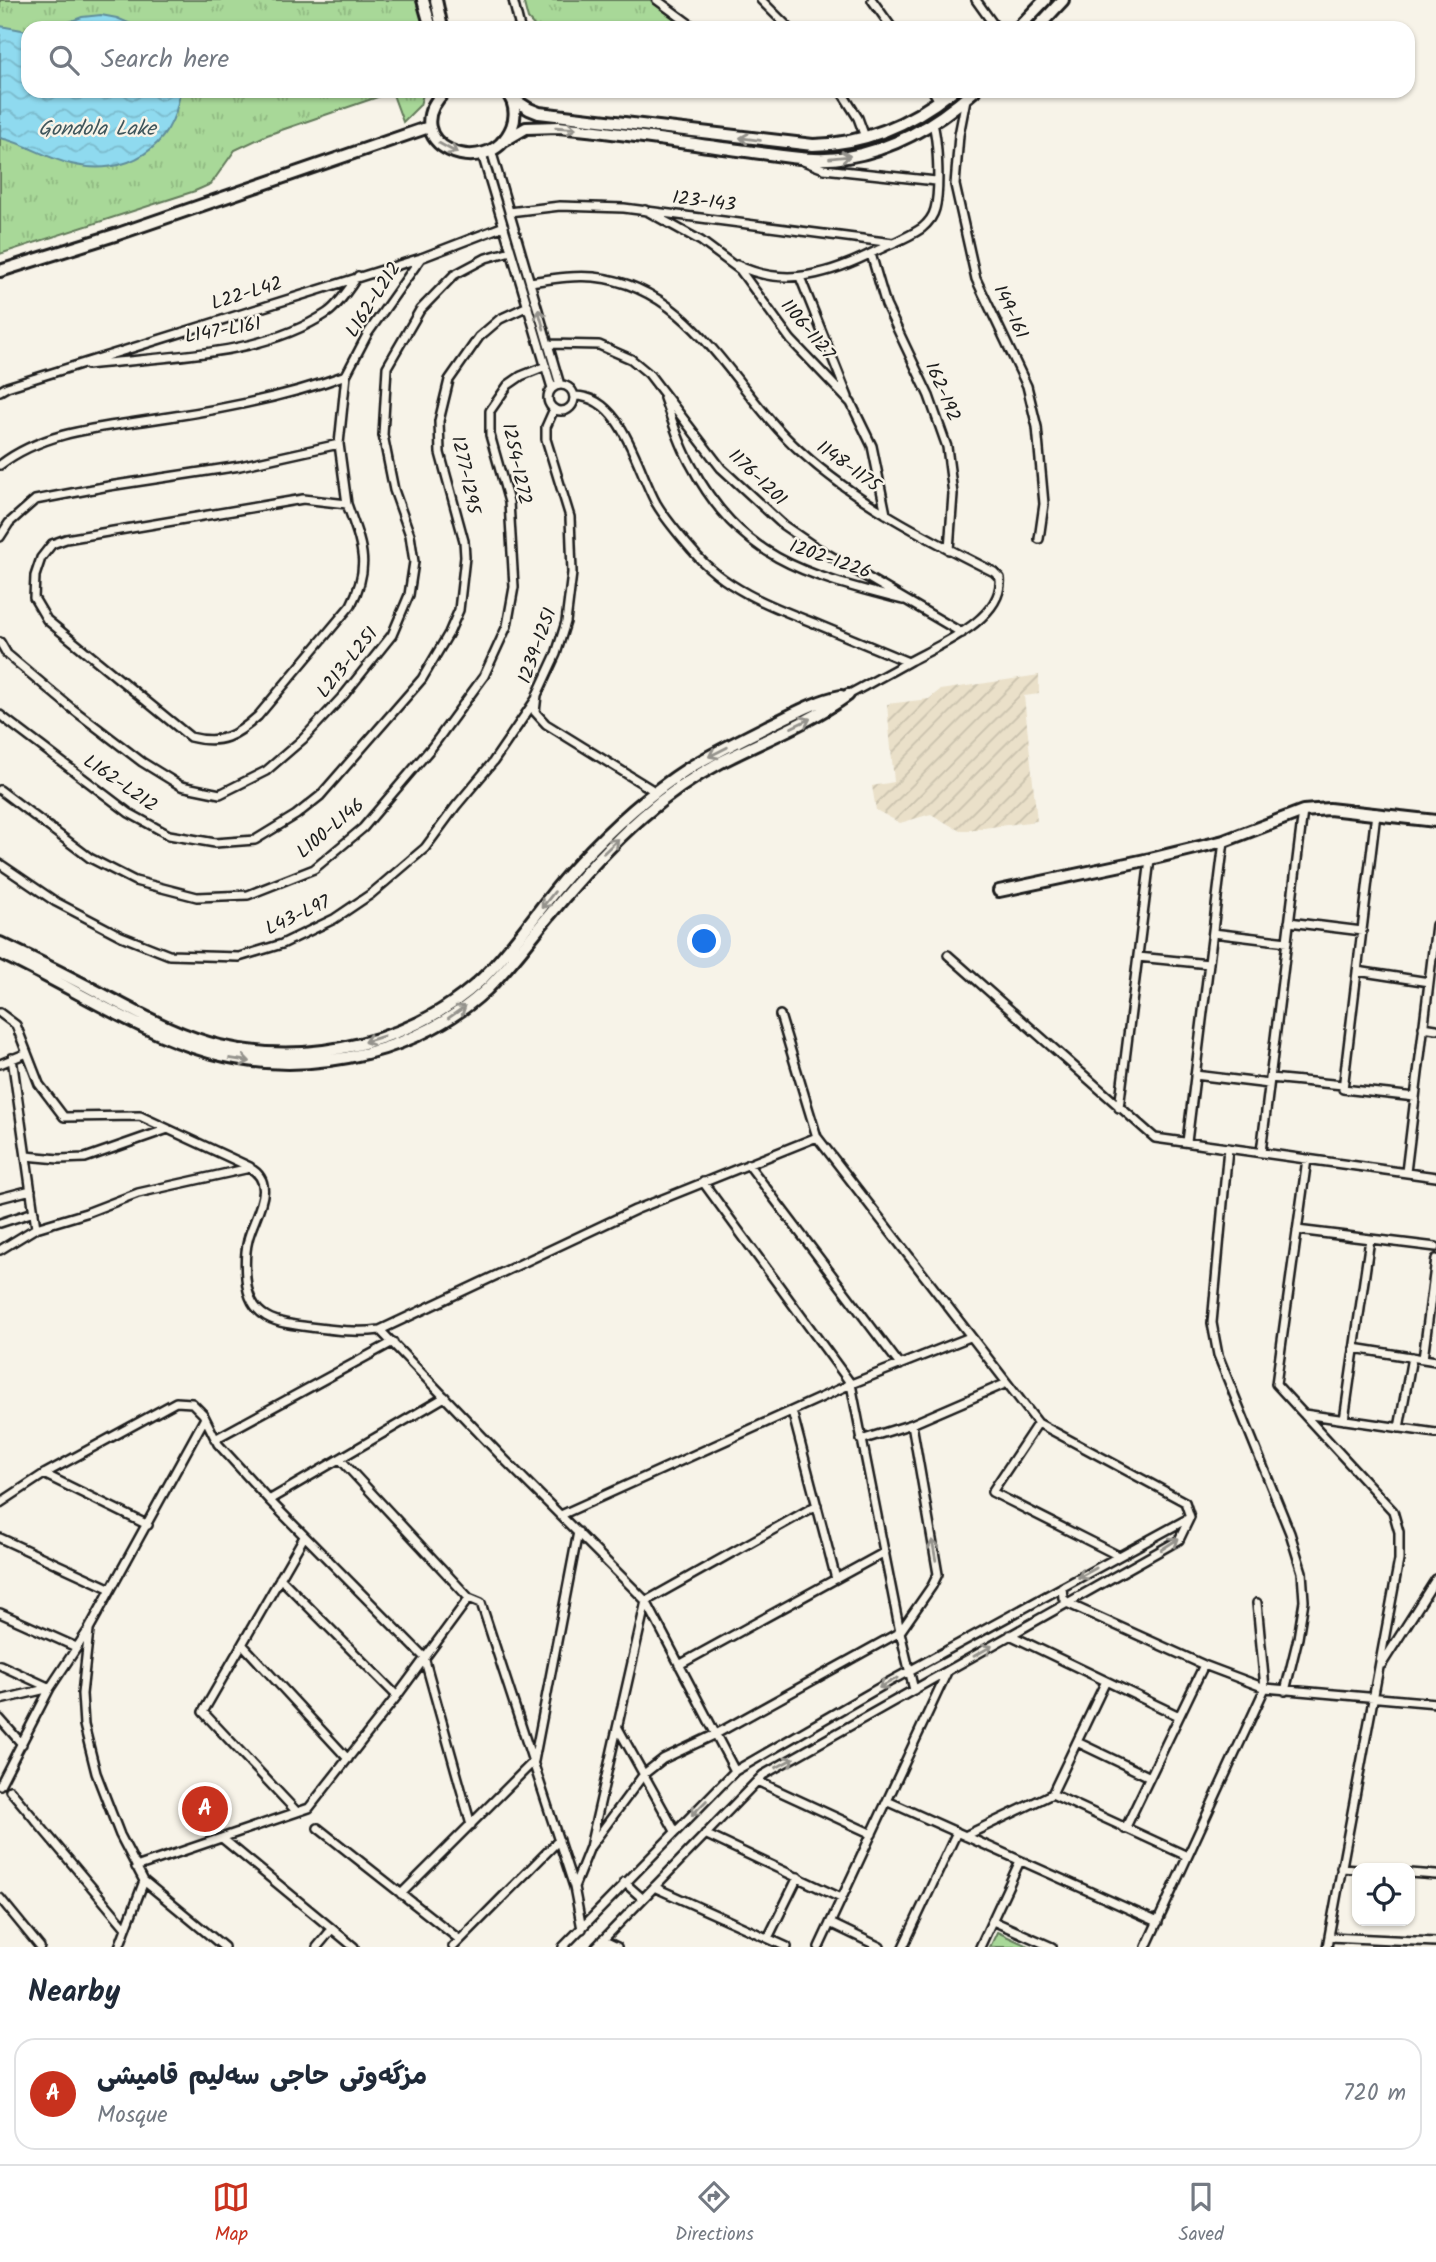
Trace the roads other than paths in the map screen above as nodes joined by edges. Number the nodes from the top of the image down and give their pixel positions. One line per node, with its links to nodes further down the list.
1 (424, 0): 10 (street)
2 (436, 0): 11 (street)
3 (513, 0): 12 (street)
4 (657, 0): 13 (street)
5 (761, 0): 14 (street)
6 (872, 0): 15 (street)
7 (976, 0): 16 (street)
8 (1045, 0): 17 (street)
9 (1063, 0): 18 (street)
10 (429, 21)
11 (440, 21)
12 (518, 21)
13 (686, 21)
14 (782, 21)
15 (887, 21)
16 (991, 21)
17 (1025, 21)
18 (1044, 21)
19 (438, 98): 28 (street)
20 (509, 98): 30 (street)
21 (514, 98): 29 (street, one-way to 21)
22 (845, 98): 29 (street)
23 (935, 98): 26 (street)
24 (966, 98): 27 (street)
25 (969, 98): 62 (street, I49-I61)
26 (925, 111): 27 (street); 29 (street)
27 (933, 124): 32 (street, one-way to 27); 33 (street)
28 (429, 127): 31 (street, one-way to 31); 42 (street)
29 (865, 137)
30 (502, 142): 31 (street); 32 (street, one-way to 32)
31 (487, 152): 35 (street); 36 (street)
32 (794, 157): 33 (street)
33 (936, 181): 37 (street)
34 (645, 211): 35 (street, I23-I43); 37 (street, I23-I43); 41 (street, I106-I127)
35 (509, 212): 45 (street)
36 (504, 226): 38 (street); 40 (street, L22-L42)
37 (893, 243): 39 (street)
38 (511, 251): 46 (street); 66 (street, L213-L251)
39 (871, 254): 44 (street); 63 (street, I62-I92)
40 (421, 258): 43 (street, L22-L42); 50 (street, L162-L212)
41 (730, 262): 44 (street); 55 (street, I106-I127)
42 (0, 271)
43 (359, 276): 49 (street, L22-L42); 49 (street, L147-L161)
44 (800, 277): 55 (street)
45 (530, 282): 47 (street, one-way to 45); 60 (street, I148-I175)
46 (528, 306): 48 (street); 69 (street, I277-I295)
47 (548, 344): 51 (street); 53 (street, I176-I201)
48 (546, 366): 51 (street); 68 (street, I254-I272)
49 (70, 367): 52 (street, L22-L42)
50 (346, 375): 57 (street); 58 (street)
51 (556, 386): 54 (street); 56 (street)
52 (0, 391)
53 (662, 391): 64 (street, I176-I201); 64 (street, I202-I226)
54 (574, 396): 56 (street); 67 (street)
55 (851, 403): 60 (street, I106-I127)
56 (554, 409): 71 (street, I239-I251)
57 (339, 444): 59 (street); 61 (street)
58 (0, 464)
59 (347, 504): 59 (street)
60 (886, 514): 63 (street, I148-I175)
61 (0, 537)
62 (1039, 539)
63 (949, 550): 65 (street, I148-I175)
64 (911, 602): 65 (street, I176-I201)
65 (962, 633): 67 (street, I148-I175)
66 (0, 642)
67 (908, 662): 70 (street, I148-I175)
68 (484, 676): 73 (street, L100-L146)
69 (422, 679): 72 (street, L162-L212)
70 (848, 695): 74 (street)
71 (536, 699): 74 (street, I239-I251); 80 (street, L43-L97)
72 (0, 715)
73 (0, 790)
74 (660, 796): 95 (street)
75 (1303, 811): 76 (street); 78 (street); 82 (street)
76 (1376, 813): 77 (street); 84 (street)
77 (1436, 821)
78 (1224, 841): 79 (street); 85 (street)
79 (1150, 859): 81 (street); 91 (street)
80 (0, 864)
81 (999, 891)
82 (1289, 922): 84 (street); 86 (street)
83 (1436, 925): 90 (street)
84 (1362, 931): 93 (street)
85 (1213, 933): 86 (street); 92 (street)
86 (1287, 942): 104 (street)
87 (0, 943): 95 (street)
88 (0, 953): 95 (street)
89 (948, 955): 107 (street)
90 (1434, 956): 94 (street)
91 (1138, 957): 92 (street); 107 (street)
92 (1209, 964): 103 (street)
93 (1357, 971): 94 (street); 105 (street)
94 (1429, 982): 98 (street)
95 (118, 1009)
96 (0, 1013): 100 (street)
97 (780, 1015): 109 (street)
98 (1423, 1027): 99 (street); 106 (street)
99 (1436, 1029)
100 (27, 1054): 101 (street); 108 (street)
101 (12, 1058): 102 (street); 113 (street)
102 (0, 1064)
103 (1195, 1075): 104 (street); 110 (street)
104 (1270, 1081): 105 (street); 112 (street)
105 (1343, 1085): 106 (street)
106 (1415, 1097): 117 (street)
107 (1119, 1108): 110 (street)
108 (168, 1129): 113 (street); 116 (street)
109 (817, 1138): 115 (street); 131 (street)
110 (1187, 1142): 111 (street)
111 (1228, 1148): 112 (street); 190 (street)
112 (1261, 1153): 114 (street)
113 (26, 1156): 120 (street)
114 (1307, 1159): 117 (street); 125 (street)
115 (748, 1164): 119 (street); 137 (street)
116 (250, 1168): 124 (street); 130 (street)
117 (1406, 1172): 118 (street)
118 (1436, 1177)
119 (703, 1182): 130 (street); 139 (street)
120 (31, 1190): 121 (street); 122 (street)
121 (0, 1198)
122 (34, 1212): 123 (street); 124 (street)
123 (0, 1223)
124 (36, 1228): 128 (street)
125 (1297, 1230): 126 (street); 142 (street)
126 (1370, 1239): 127 (street); 133 (street)
127 (1436, 1247)
128 (0, 1250)
129 (1436, 1259): 135 (street)
130 (380, 1330): 132 (street)
131 (970, 1338): 137 (street); 138 (street)
132 (393, 1342): 140 (street); 149 (street)
133 (1354, 1348): 134 (street); 144 (street)
134 (1412, 1357): 135 (street); 147 (street)
135 (1423, 1359): 136 (street)
136 (1436, 1361)
137 (900, 1365): 139 (street)
138 (1007, 1383): 145 (street); 146 (street)
139 (851, 1384): 141 (street); 150 (street)
140 (445, 1397): 151 (street); 156 (street)
141 (792, 1411): 155 (street); 156 (street)
142 (1303, 1414): 144 (street); 183 (street)
143 (205, 1418): 149 (street); 152 (street); 158 (street)
144 (1343, 1420): 147 (street)
145 (1038, 1423): 157 (street); 163 (street)
146 (912, 1424): 150 (street); 175 (street, one-way to 146)
147 (1399, 1428): 148 (street)
148 (1436, 1433)
149 (215, 1439): 153 (street)
150 (862, 1440): 162 (street)
151 (340, 1459): 153 (street); 169 (street)
152 (44, 1474): 154 (street); 158 (street)
153 (269, 1500): 160 (street)
154 (0, 1503)
155 (817, 1505): 165 (street); 170 (street)
156 (561, 1515): 159 (street)
157 (1190, 1517): 163 (street); 172 (street, one-way to 157)
158 (148, 1525): 168 (street)
159 (578, 1532): 170 (street); 202 (street)
160 (304, 1537): 164 (street); 179 (street)
161 (0, 1538): 168 (street)
162 (885, 1552): 165 (street); 175 (street)
163 (1119, 1556): 167 (street, one-way to 167)
164 (280, 1578): 177 (street); 191 (street)
165 (836, 1579): 181 (street)
166 (1436, 1579): 183 (street)
167 (1062, 1587): 172 (street); 184 (street)
168 (111, 1589): 174 (street)
169 (468, 1598): 179 (street); 202 (street)
170 (646, 1601): 181 (street); 197 (street)
171 (1257, 1603): 188 (street)
172 (1069, 1604): 176 (street); 182 (street)
173 (0, 1613): 178 (street)
174 (89, 1629): 178 (street); 225 (street)
175 (900, 1632): 184 (street); 198 (street)
176 (1010, 1635): 185 (street, one-way to 176); 186 (street)
177 (243, 1645): 201 (street); 211 (street)
178 (76, 1647): 187 (street)
179 (424, 1657): 191 (street); 212 (street)
180 (0, 1665): 187 (street)
181 (680, 1665): 198 (street)
182 (1204, 1665): 188 (street); 195 (street)
183 (1378, 1670): 192 (street)
184 (909, 1672): 189 (street); 203 (street, one-way to 203)
185 (947, 1672): 189 (street); 210 (street)
186 (1106, 1681): 195 (street); 199 (street)
187 (50, 1688): 193 (street); 200 (street)
188 (1265, 1688): 190 (street); 223 (street)
189 (914, 1690): 206 (street, one-way to 189)
190 (1285, 1691): 192 (street)
191 (397, 1696): 201 (street)
192 (1374, 1697): 194 (street); 226 (street)
193 (0, 1700)
194 (1436, 1703)
195 (1179, 1716): 205 (street)
196 (0, 1719): 200 (street)
197 (618, 1728): 204 (street); 222 (street)
198 (716, 1734): 203 (street); 204 (street)
199 (1077, 1742): 205 (street); 209 (street)
200 (22, 1744): 207 (street)
201 (348, 1759): 211 (street)
202 (534, 1760): 212 (street); 221 (street)
203 (735, 1771): 215 (street, one-way to 215)
204 (644, 1774): 215 (street); 222 (street)
205 (1150, 1777): 214 (street)
206 (757, 1781): 217 (street); 218 (street)
207 (0, 1785)
208 (10, 1790): 242 (street)
209 (1052, 1794): 214 (street); 219 (street)
210 (887, 1801): 216 (street); 217 (street)
211 (297, 1812): 220 (street)
212 (471, 1825): 235 (street)
213 (318, 1828): 235 (street)
214 (1125, 1829): 223 (street)
215 (676, 1831): 232 (street)
216 (957, 1832): 219 (street); 262 (street)
217 (872, 1833): 238 (street)
218 (705, 1834): 230 (street); 234 (street)
219 (965, 1836): 224 (street)
220 (222, 1838): 225 (street); 243 (street)
221 (559, 1840): 233 (street); 247 (street)
222 (590, 1847): 233 (street)
223 (1188, 1856): 240 (street)
224 (1020, 1861): 239 (street); 240 (street)
225 (136, 1867): 231 (street)
226 (1341, 1868): 227 (street); 245 (street)
227 (1352, 1869)
228 (1415, 1873): 229 (street)
229 (1436, 1875)
230 (798, 1877): 238 (street); 246 (street)
231 (144, 1881): 242 (street); 252 (street)
232 (624, 1882): 237 (street); 244 (street)
233 (574, 1887): 244 (street)
234 (654, 1887): 237 (street); 246 (street)
235 (401, 1894): 247 (street)
236 (0, 1898): 250 (street)
237 (642, 1898): 248 (street)
238 (841, 1898): 241 (street)
239 (993, 1921): 263 (street); 264 (street)
240 (1158, 1922): 265 (street)
241 (830, 1923): 260 (street); 261 (street)
242 (126, 1928): 251 (street)
243 (332, 1929): 253 (street); 254 (street)
244 (582, 1929): 256 (street)
245 (1329, 1937): 249 (street); 266 (street)
246 (768, 1938): 259 (street)
247 (460, 1940): 255 (street)
248 (602, 1940): 257 (street); 258 (street)
249 (1436, 1942)
250 (40, 1947)
251 (119, 1947)
252 (224, 1947)
253 (317, 1947)
254 (354, 1947)
255 (453, 1947)
256 (563, 1947)
257 (596, 1947)
258 (617, 1947)
259 (787, 1947)
260 (819, 1947)
261 (880, 1947)
262 (903, 1947)
263 (980, 1947)
264 (1052, 1947)
265 (1146, 1947)
266 (1327, 1947)

